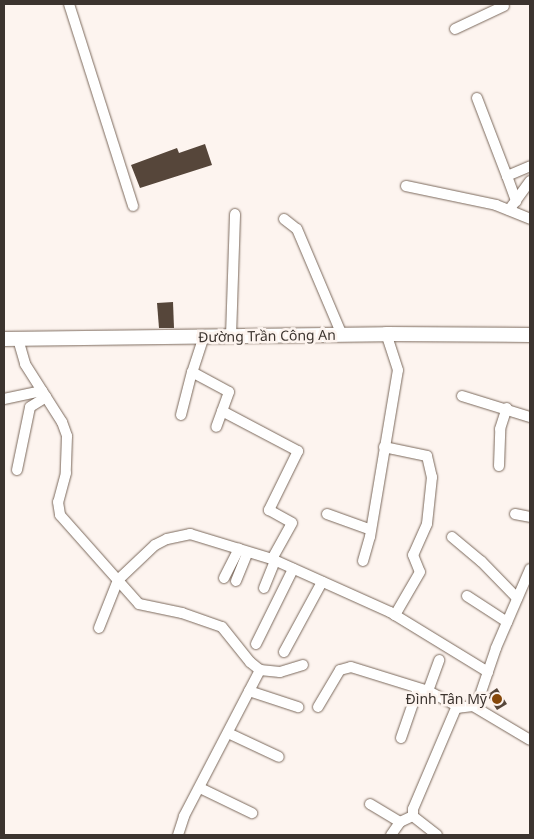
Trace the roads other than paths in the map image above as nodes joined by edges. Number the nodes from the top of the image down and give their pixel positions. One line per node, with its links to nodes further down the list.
1 (68, 4): 10 (street)
2 (506, 8): 3 (street)
3 (455, 29)
4 (478, 98): 6 (street)
5 (530, 166): 6 (street)
6 (507, 176): 9 (street)
7 (530, 181): 9 (street)
8 (406, 186): 11 (street)
9 (516, 201): 11 (street)
10 (133, 206)
11 (510, 210): 14 (street)
12 (235, 214): 18 (street)
13 (284, 219): 16 (street)
14 (530, 219)
15 (386, 334): 16 (main road, Đường Trần Công An); 19 (main road, Đường Trần Công An); 30 (street)
16 (342, 335): 18 (main road, Đường Trần Công An)
17 (204, 336): 18 (main road, Đường Trần Công An); 20 (main road, Đường Trần Công An); 21 (street)
18 (231, 336)
19 (530, 336)
20 (11, 339): 22 (street)
21 (192, 372): 26 (street); 27 (street)
22 (44, 394): 24 (street); 32 (street); 44 (street)
23 (462, 396): 25 (street)
24 (4, 399)
25 (507, 408): 28 (street); 31 (street)
26 (222, 411): 29 (street); 39 (street)
27 (181, 415)
28 (530, 417)
29 (216, 427)
30 (384, 447): 36 (street); 50 (street)
31 (499, 466)
32 (17, 470)
33 (327, 514): 36 (street)
34 (515, 514): 35 (street)
35 (530, 517)
36 (369, 529): 40 (street)
37 (452, 537): 49 (street)
38 (243, 551): 39 (street); 43 (street); 44 (street); 45 (street)
39 (274, 560): 41 (street); 47 (street)
40 (362, 561)
41 (294, 569): 46 (street); 53 (street)
42 (530, 569): 49 (street)
43 (224, 578)
44 (118, 580): 52 (street); 57 (street)
45 (236, 581)
46 (322, 582): 50 (street); 54 (street)
47 (264, 588)
48 (467, 596): 51 (street)
49 (517, 598): 51 (street)
50 (395, 615): 58 (street)
51 (507, 622): 58 (street)
52 (99, 628)
53 (256, 644)
54 (284, 652)
55 (439, 660): 59 (street)
56 (303, 665): 57 (street)
57 (260, 670): 60 (street)
58 (488, 672): 61 (street)
59 (423, 690): 63 (street); 64 (street); 66 (street)
60 (249, 691): 62 (street); 65 (street)
61 (473, 706): 63 (street); 67 (street)
62 (298, 707)
63 (460, 707): 72 (street)
64 (318, 708)
65 (228, 734): 68 (street); 69 (street)
66 (401, 738)
67 (530, 740)
68 (279, 757)
69 (200, 788): 71 (street); 74 (street)
70 (370, 804): 73 (street)
71 (252, 813)
72 (413, 816): 73 (street); 76 (street)
73 (400, 822): 75 (street)
74 (178, 835)
75 (391, 835)
76 (438, 835)

